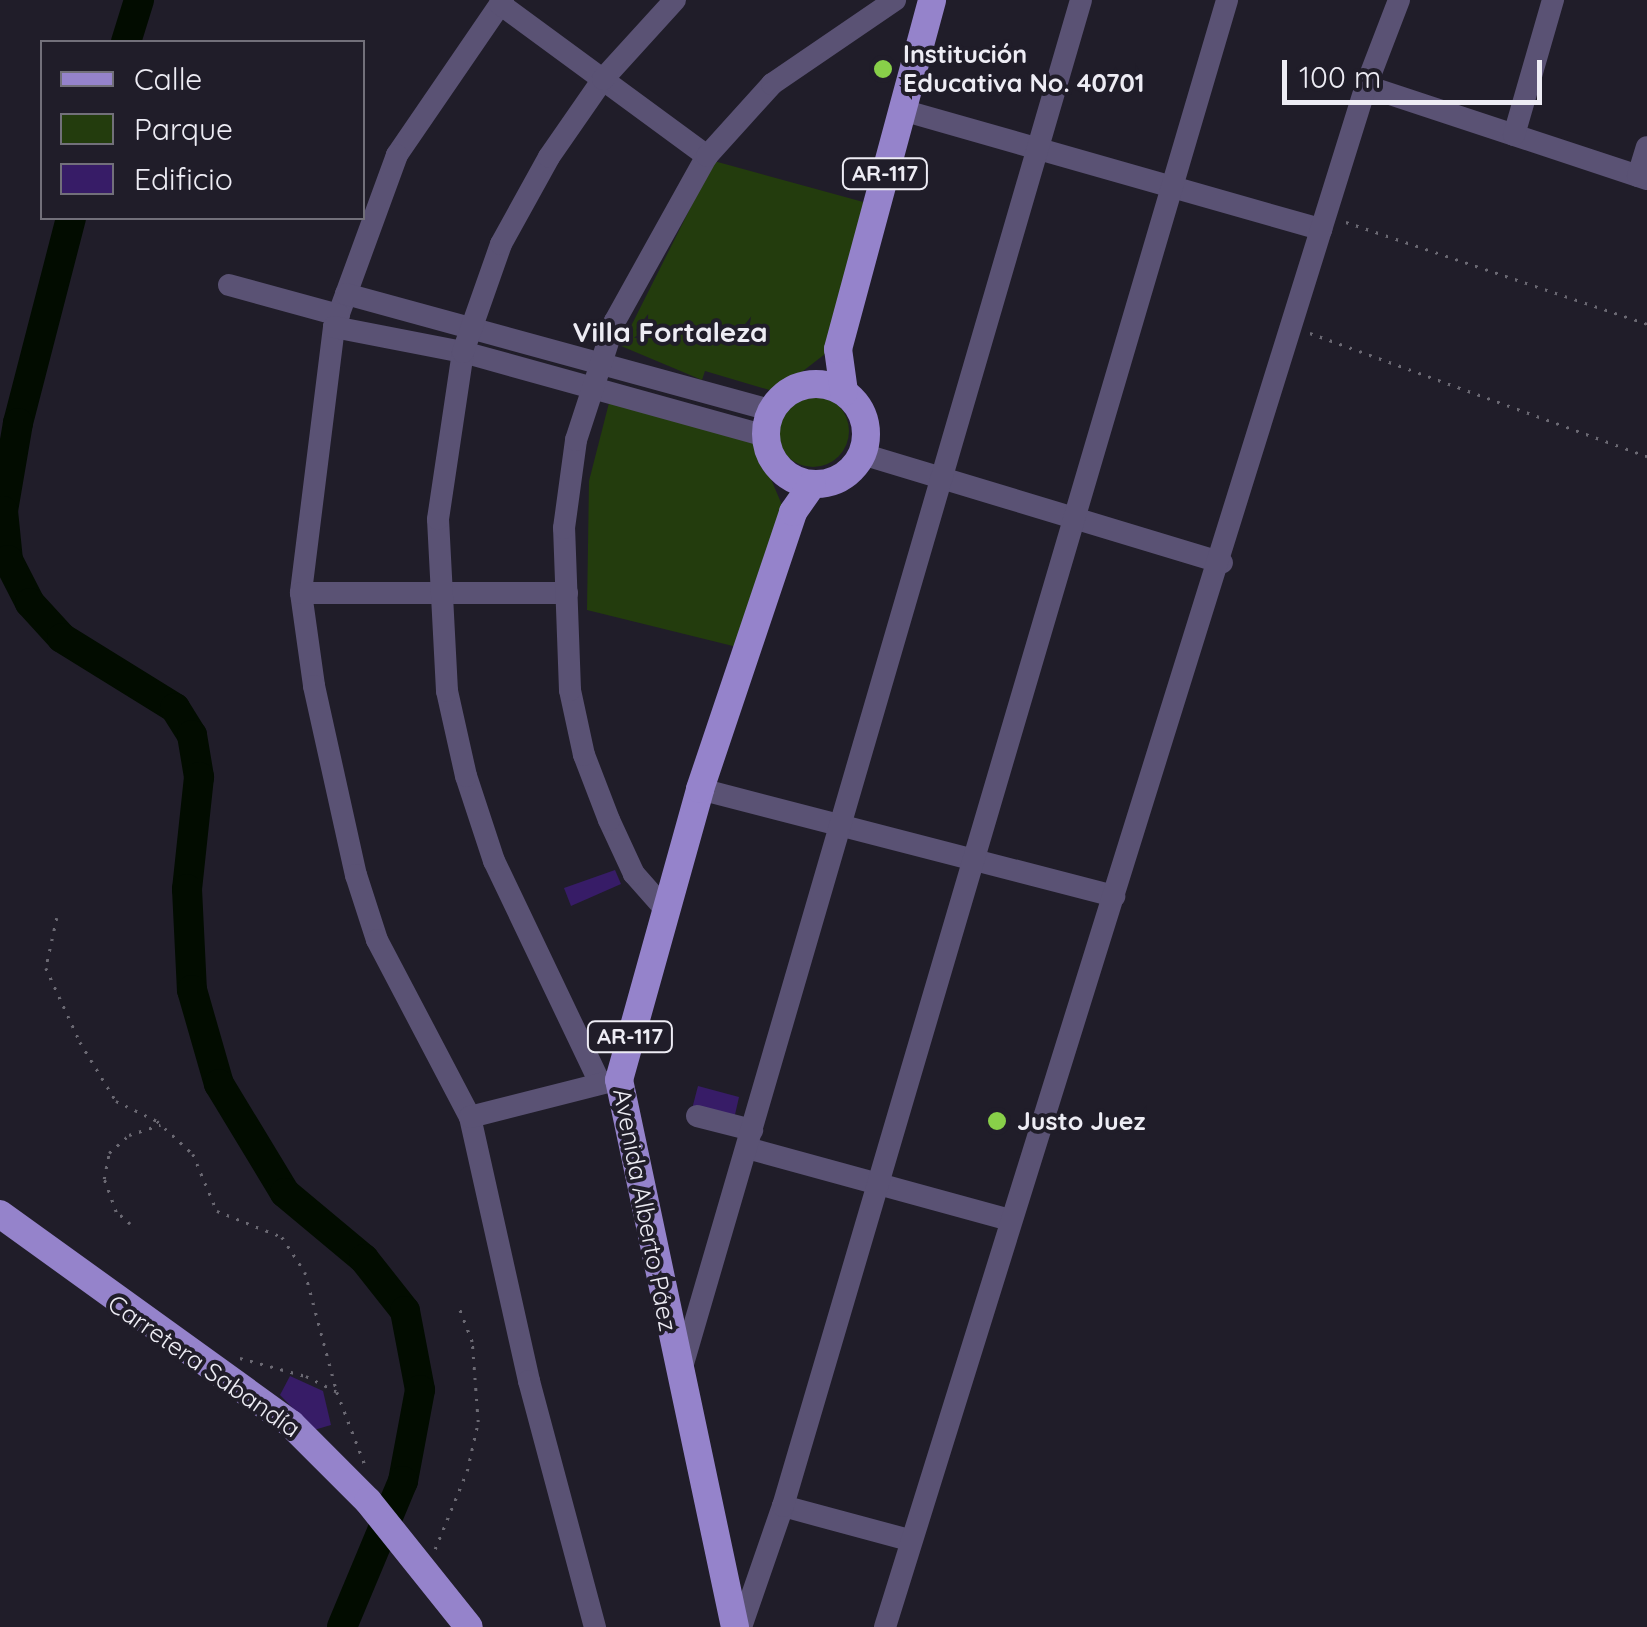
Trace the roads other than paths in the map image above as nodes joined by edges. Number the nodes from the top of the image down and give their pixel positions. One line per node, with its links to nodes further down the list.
1 (675, 0): 9 (street)
2 (895, 0): 15 (street)
3 (932, 0): 11 (main road, AR-117)
4 (1081, 0): 14 (street)
5 (1227, 0): 17 (street)
6 (1400, 0): 10 (street)
7 (1553, 0): 12 (street)
8 (502, 2): 9 (street); 20 (street)
9 (603, 79): 15 (street); 21 (street)
10 (1366, 86): 12 (street); 18 (street)
11 (902, 110): 14 (street); 22 (main road, AR-117)
12 (1514, 135): 16 (street)
13 (1647, 147): 16 (street)
14 (1037, 148): 17 (street); 30 (street)
15 (707, 156): 24 (street)
16 (1642, 178)
17 (1172, 188): 18 (street); 32 (street)
18 (1323, 222): 33 (street)
19 (229, 285): 20 (street)
20 (340, 312): 21 (street); 23 (street); 35 (street)
21 (472, 326): 23 (street); 24 (street)
22 (838, 348): 25 (main road, AR-117); 27 (main road, AR-117)
23 (463, 352): 26 (street); 34 (street)
24 (600, 362): 26 (street); 28 (street)
25 (808, 384): 27 (main road); 28 (main road, AR-117)
26 (593, 387): 28 (street); 36 (street)
27 (844, 392): 29 (main road, AR-117)
28 (768, 423): 31 (main road, AR-117)
29 (862, 454): 30 (street); 31 (main road)
30 (940, 479): 32 (street); 38 (street)
31 (801, 481): 37 (main road, Avenida Alberto Páez / AR-117)
32 (1074, 519): 33 (street); 39 (street)
33 (1222, 563): 40 (street)
34 (438, 589): 35 (street); 36 (street); 42 (street)
35 (301, 593): 44 (street)
36 (568, 593): 41 (street)
37 (700, 789): 38 (street); 41 (main road, Avenida Alberto Páez / AR-117)
38 (841, 826): 39 (street); 45 (street)
39 (974, 857): 40 (street); 46 (street)
40 (1114, 896): 48 (street)
41 (665, 909): 42 (main road, Avenida Alberto Páez / AR-117)
42 (610, 1081): 44 (street); 49 (main road, Avenida Alberto Páez / AR-117)
43 (697, 1116): 45 (street)
44 (470, 1117): 53 (street)
45 (750, 1139): 46 (street); 49 (street)
46 (878, 1185): 48 (street); 50 (street)
47 (0, 1214): 52 (main road, Carretera Sabandía)
48 (1010, 1220): 51 (street)
49 (678, 1381): 54 (main road, Avenida Alberto Páez / AR-117)
50 (783, 1506): 51 (street); 54 (street)
51 (910, 1540): 55 (street)
52 (469, 1627)
53 (595, 1627)
54 (738, 1627)
55 (885, 1627)

